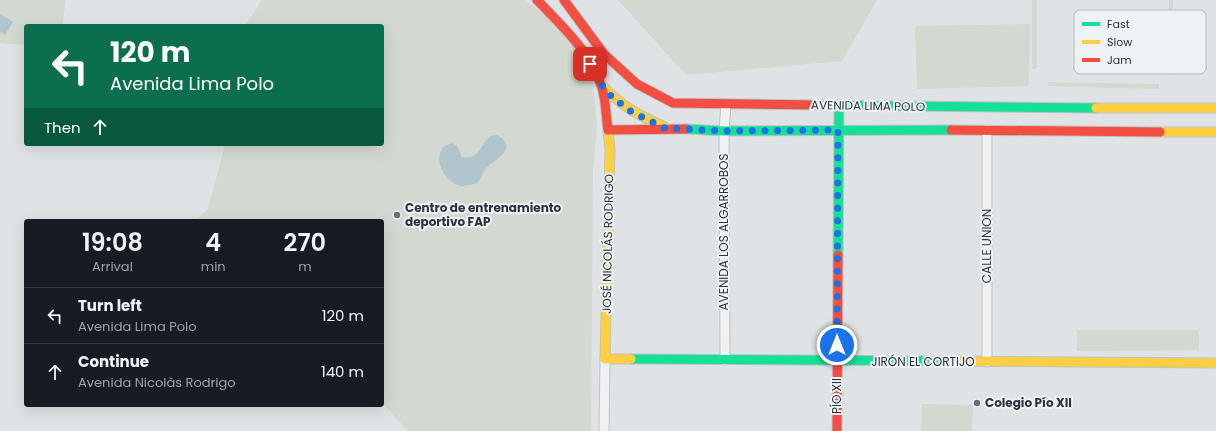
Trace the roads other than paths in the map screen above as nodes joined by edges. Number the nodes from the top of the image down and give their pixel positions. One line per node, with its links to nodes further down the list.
1 (537, 0): 3 (main road)
2 (564, 0): 4 (main road, AVENIDA LIMA POLO)
3 (601, 84): 8 (main road, AVENIDA LIMA POLO); 9 (main road, JOSÉ NICOLÁS RODRIGO)
4 (726, 104): 5 (main road, AVENIDA LIMA POLO); 12 (street, AVENIDA LOS ALGARROBOS)
5 (839, 106): 7 (main road, AVENIDA LIMA POLO); 10 (main road, PÍO XII)
6 (1216, 108): 7 (main road, AVENIDA LIMA POLO)
7 (1056, 119): 11 (main road, AVENIDA LIMA POLO); 13 (main road, AVENIDA LIMA POLO)
8 (665, 128): 9 (main road, AVENIDA LIMA POLO); 12 (main road, AVENIDA LIMA POLO)
9 (608, 130): 14 (main road, JOSÉ NICOLÁS RODRIGO)
10 (838, 130): 11 (main road, AVENIDA LIMA POLO); 12 (main road, AVENIDA LIMA POLO); 16 (main road, PÍO XII)
11 (987, 130): 17 (street, CALLE UNION)
12 (724, 131): 15 (street, AVENIDA LOS ALGARROBOS)
13 (1216, 132)
14 (605, 359): 15 (main road, JIRÓN EL CORTIJO); 19 (street)
15 (725, 360): 16 (main road, JIRÓN EL CORTIJO)
16 (837, 362): 17 (main road, JIRÓN EL CORTIJO); 20 (main road, PÍO XII)
17 (987, 362): 18 (main road, JIRÓN EL CORTIJO)
18 (1216, 364)
19 (604, 431)
20 (837, 431)

